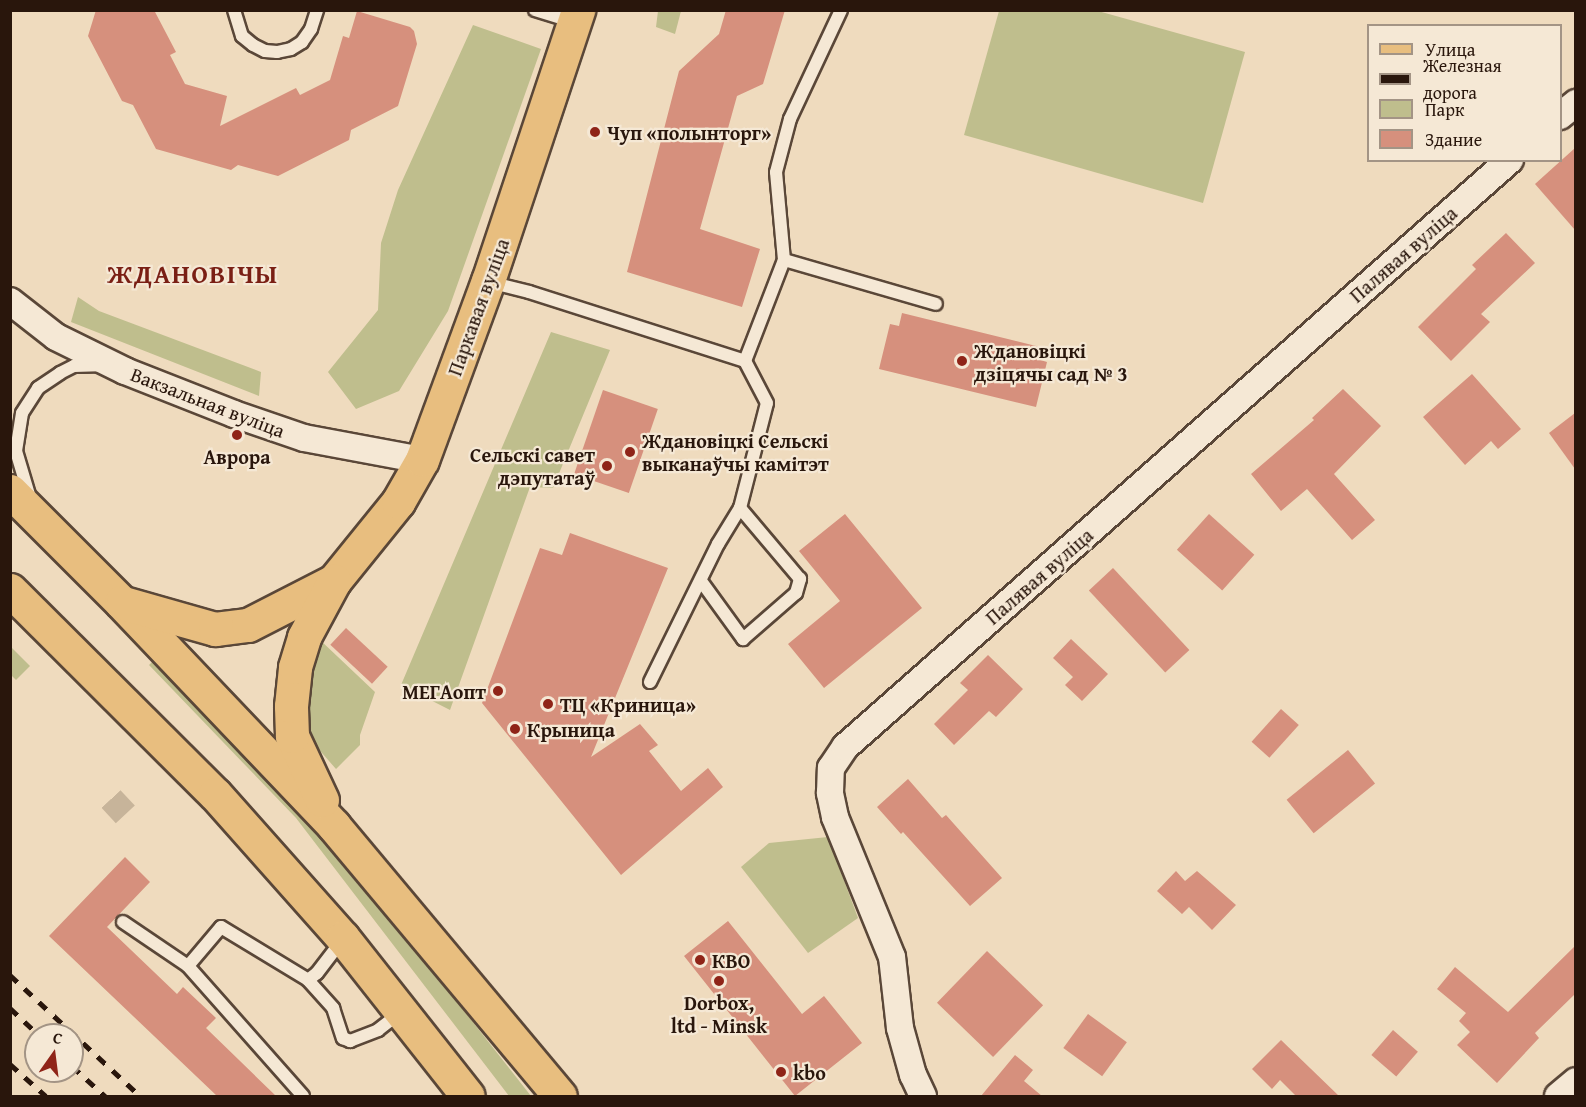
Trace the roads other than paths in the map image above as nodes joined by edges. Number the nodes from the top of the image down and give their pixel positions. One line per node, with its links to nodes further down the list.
1 (234, 10): 2 (lane)
2 (317, 10)
3 (535, 10): 5 (lane)
4 (841, 10): 9 (lane)
5 (576, 16): 10 (main road, Паркавая вуліца)
6 (1575, 103): 7 (street)
7 (1562, 114)
8 (1508, 162): 34 (street, Палявая вуліца)
9 (784, 260): 12 (lane); 13 (lane)
10 (488, 281): 13 (lane); 15 (main road, Паркавая вуліца)
11 (10, 301): 14 (street, Вакзальная вуліца)
12 (936, 304)
13 (745, 361): 17 (lane)
14 (125, 370): 15 (street, Вакзальная вуліца); 18 (lane)
15 (422, 460): 19 (main road, Паркавая вуліца)
16 (10, 491): 18 (main road)
17 (740, 508): 20 (lane); 20 (lane)
18 (36, 516): 22 (main road)
19 (334, 581): 22 (main road); 24 (main road)
20 (701, 581): 23 (lane)
21 (10, 590): 26 (main road)
22 (121, 602): 24 (main road)
23 (650, 682)
24 (334, 826): 33 (main road)
25 (123, 922): 27 (lane)
26 (343, 938): 28 (lane); 29 (main road)
27 (188, 966): 28 (lane); 31 (lane)
28 (308, 980): 29 (lane)
29 (402, 1012): 32 (main road)
30 (1575, 1081): 35 (street)
31 (303, 1096)
32 (468, 1096)
33 (560, 1096)
34 (923, 1096)
35 (1558, 1096)

